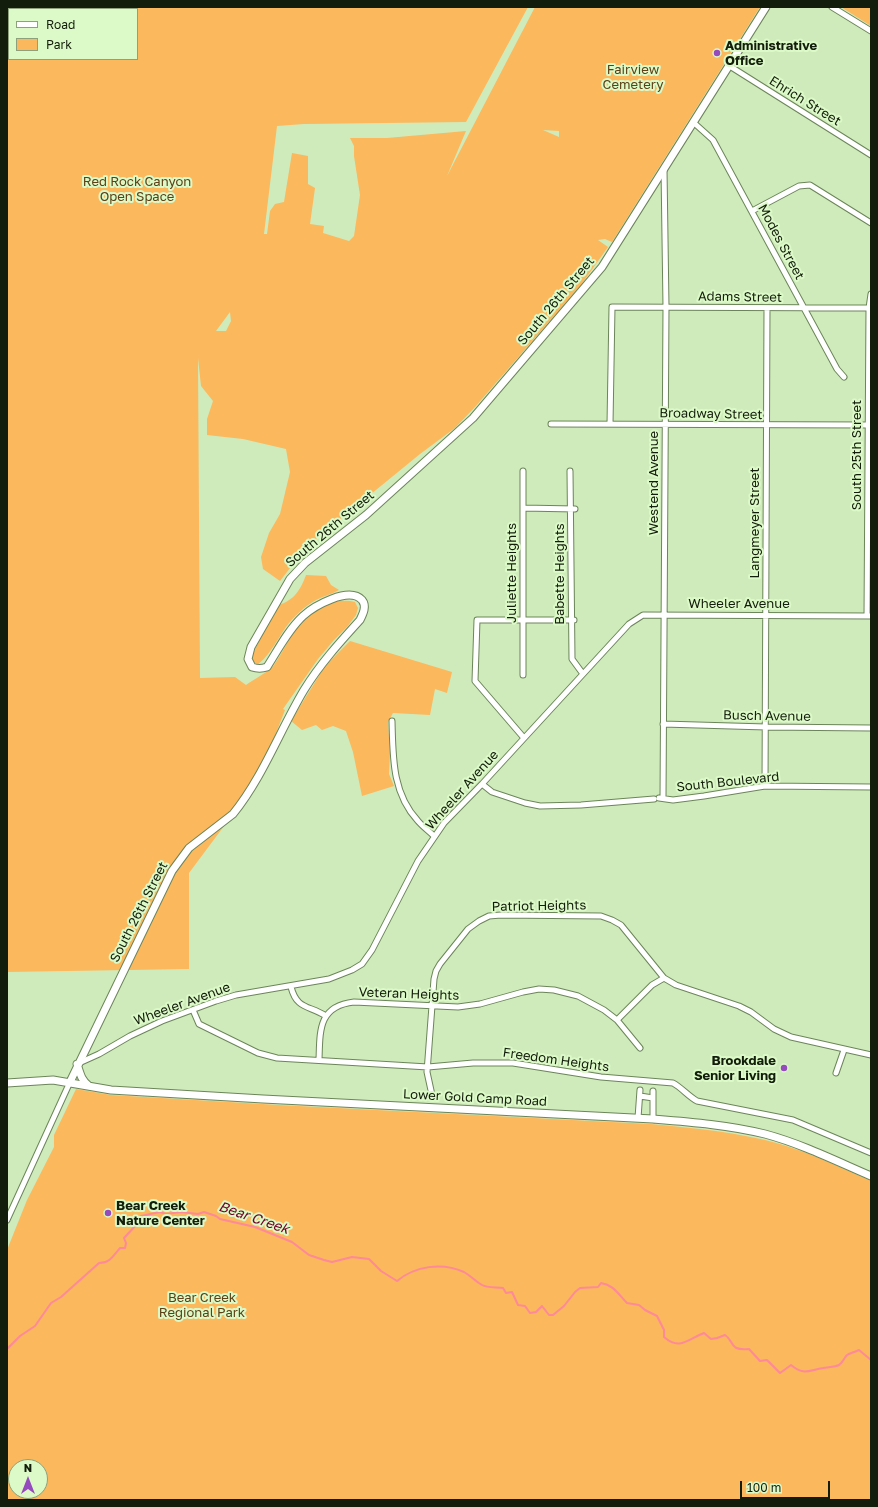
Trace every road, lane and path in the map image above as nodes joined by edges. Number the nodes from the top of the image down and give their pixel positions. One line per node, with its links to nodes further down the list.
1 (766, 7): 4 (street, South 26th Street)
2 (832, 7): 3 (street)
3 (871, 31)
4 (728, 66): 5 (street, South 26th Street); 6 (street, Ehrich Street)
5 (693, 122): 7 (street, South 26th Street); 8 (street, Modes Street)
6 (871, 155)
7 (664, 168): 11 (street, Westend Avenue); 52 (street, South 26th Street)
8 (752, 211): 9 (street); 13 (street, Modes Street)
9 (871, 223)
10 (871, 294): 14 (street, South 25th Street)
11 (666, 307): 12 (street, Adams Street); 17 (street, Adams Street); 18 (street, Westend Avenue)
12 (767, 308): 13 (street, Adams Street); 20 (street, Langmeyer Street)
13 (804, 308): 14 (street, Adams Street); 15 (street, Modes Street)
14 (869, 308): 19 (street, South 25th Street)
15 (844, 377)
16 (551, 424): 17 (street, Broadway Street)
17 (610, 424): 18 (street, Broadway Street)
18 (665, 424): 20 (street, Broadway Street); 25 (street, Westend Avenue)
19 (869, 425): 20 (street, Broadway Street); 27 (street, South 25th Street)
20 (766, 426): 26 (street, Langmeyer Street)
21 (523, 471): 23 (street, Juliette Heights)
22 (570, 471): 24 (street, Babette Heights)
23 (523, 508): 24 (street); 28 (street, Juliette Heights)
24 (573, 509): 29 (street, Babette Heights)
25 (664, 615): 26 (street, Wheeler Avenue); 30 (street, Wheeler Avenue); 33 (street, Westend Avenue)
26 (766, 616): 27 (street, Wheeler Avenue); 34 (street, Langmeyer Street)
27 (869, 616)
28 (523, 620): 29 (street); 31 (street, Juliette Heights); 36 (street)
29 (573, 620): 30 (street, Babette Heights)
30 (583, 674): 36 (street, Wheeler Avenue)
31 (523, 675)
32 (392, 721): 41 (street)
33 (663, 724): 34 (street, Busch Avenue); 40 (street, Westend Avenue)
34 (766, 727): 35 (street, Busch Avenue); 38 (street, Langmeyer Street)
35 (871, 728)
36 (524, 738): 37 (street, Wheeler Avenue)
37 (482, 784): 40 (street, South Boulevard); 41 (street, Wheeler Avenue)
38 (765, 786): 39 (street, South Boulevard); 40 (street, South Boulevard)
39 (871, 787)
40 (659, 798)
41 (434, 836): 43 (street, Wheeler Avenue)
42 (664, 978): 44 (street, Patriot Heights); 47 (street); 49 (street, Patriot Heights)
43 (291, 986): 45 (street, Wheeler Avenue); 46 (street)
44 (432, 1006): 46 (street, Veteran Heights); 47 (street, Veteran Heights); 53 (street, Patriot Heights)
45 (193, 1010): 51 (street, Freedom Heights); 52 (street, Wheeler Avenue)
46 (326, 1016): 51 (street)
47 (617, 1020): 48 (street, Veteran Heights)
48 (640, 1048)
49 (844, 1050): 50 (street, Patriot Heights); 54 (street)
50 (871, 1055)
51 (319, 1060): 53 (street, Freedom Heights)
52 (77, 1064): 55 (street, South 26th Street); 57 (street)
53 (428, 1066): 60 (street, Patriot Heights); 65 (street, Freedom Heights)
54 (836, 1073)
55 (70, 1082): 56 (street, Lower Gold Camp Road); 57 (street, Lower Gold Camp Road); 67 (street)
56 (7, 1083)
57 (91, 1087): 63 (street, Lower Gold Camp Road)
58 (640, 1090): 61 (street)
59 (653, 1091): 62 (street)
60 (432, 1095)
61 (640, 1096): 62 (street); 63 (street)
62 (653, 1098): 64 (street)
63 (638, 1118): 64 (street, Lower Gold Camp Road)
64 (653, 1119): 66 (street, Lower Gold Camp Road)
65 (871, 1153)
66 (871, 1176)
67 (7, 1220)

